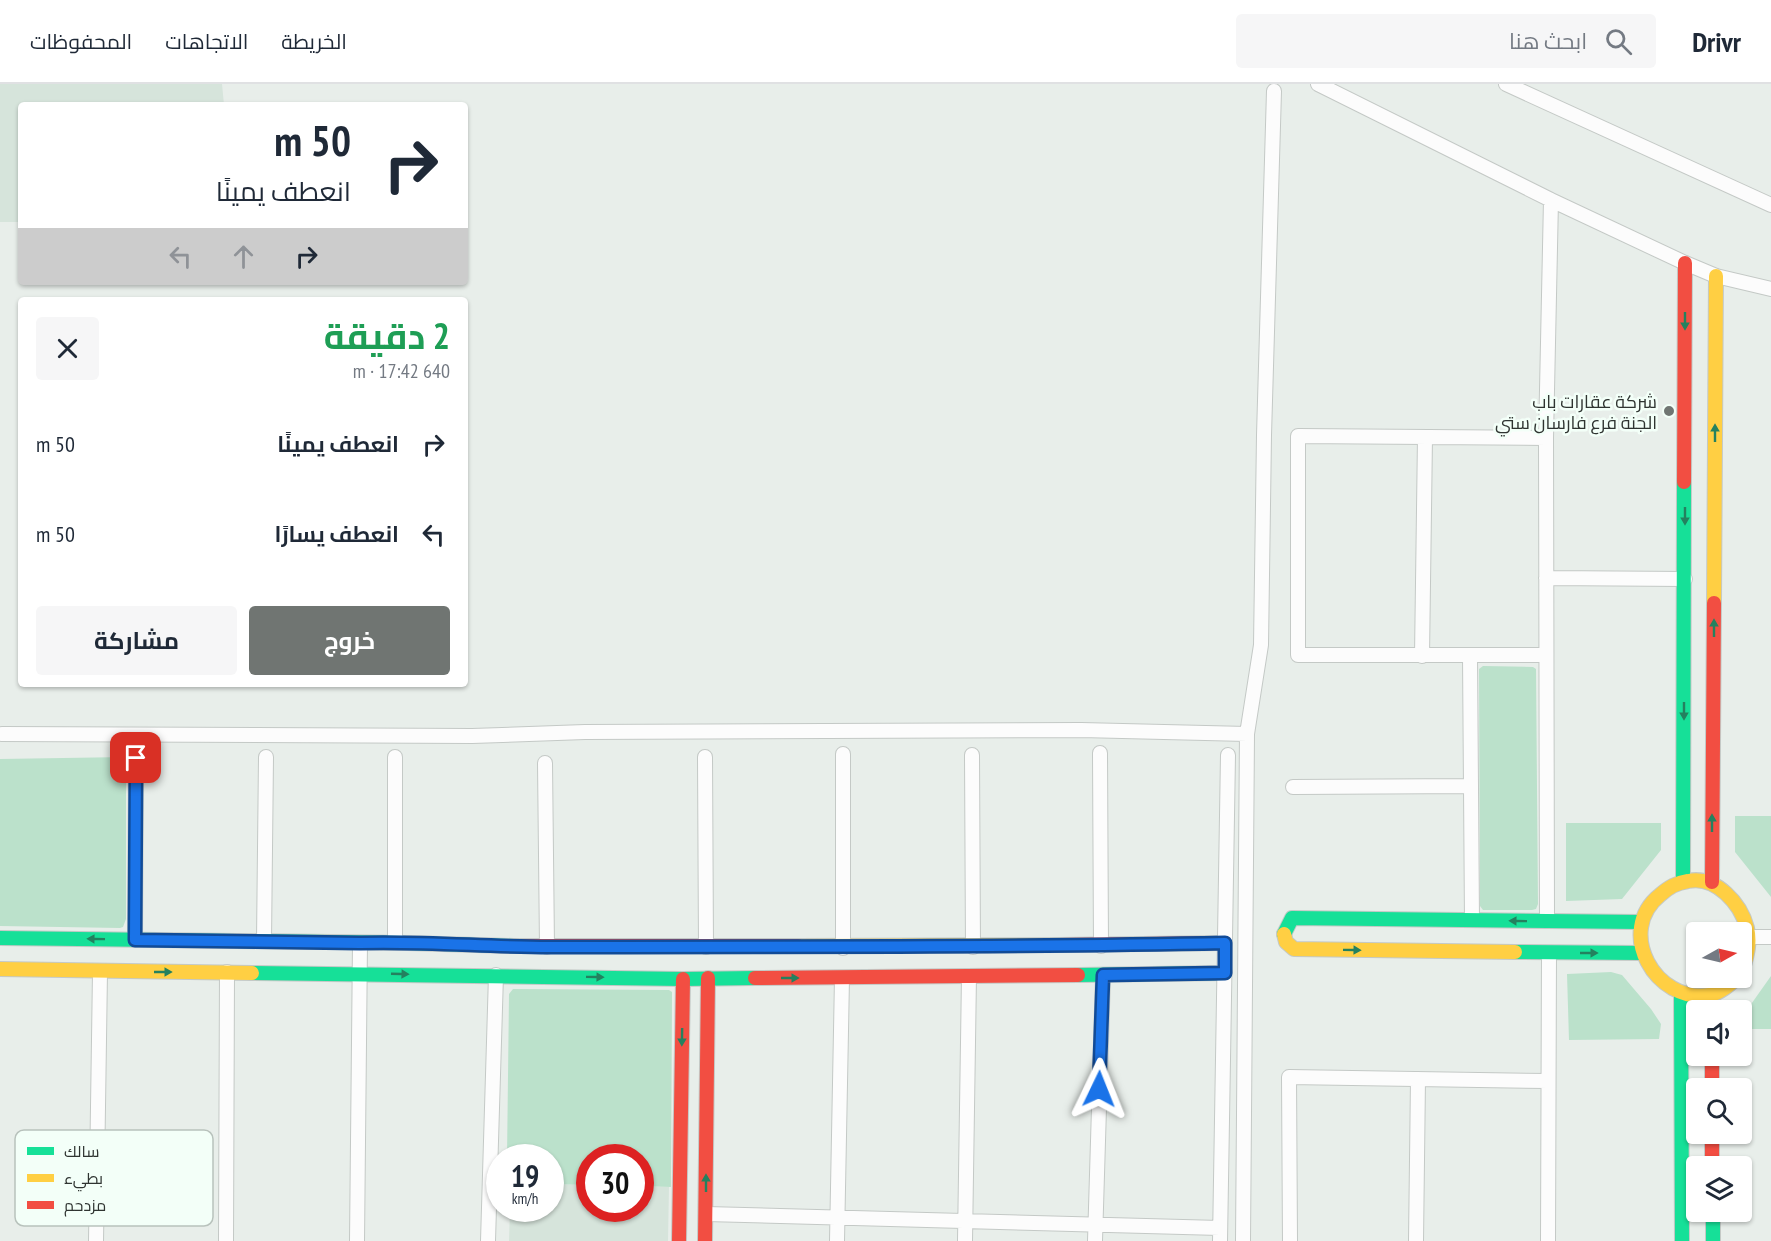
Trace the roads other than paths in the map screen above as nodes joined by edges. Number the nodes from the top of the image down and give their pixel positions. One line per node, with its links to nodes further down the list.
1 (1318, 84): 6 (street)
2 (1506, 84): 5 (street)
3 (1543, 84): 5 (street)
4 (1274, 91): 18 (street)
5 (1536, 98): 7 (street)
6 (1551, 200): 8 (street); 12 (street)
7 (1771, 205)
8 (1685, 263): 9 (street); 14 (street, one-way to 14)
9 (1716, 276): 10 (street); 32 (street, one-way to 9)
10 (1771, 289)
11 (1425, 437): 12 (street); 15 (street); 15 (street)
12 (1546, 438): 13 (street)
13 (1546, 578): 14 (street); 17 (street)
14 (1685, 579): 31 (street, one-way to 31)
15 (1422, 656): 16 (street)
16 (1470, 656): 17 (street); 29 (street)
17 (1546, 656): 34 (street)
18 (1247, 734): 19 (street); 87 (street)
19 (2, 735)
20 (1100, 753): 44 (street)
21 (843, 754): 48 (street)
22 (1228, 754): 43 (street)
23 (972, 755): 47 (street)
24 (266, 757): 40 (street)
25 (395, 757): 41 (street)
26 (705, 757): 46 (street)
27 (136, 758): 39 (street)
28 (545, 763): 45 (street)
29 (1471, 786): 30 (street); 33 (street)
30 (1293, 787)
31 (1683, 881): 32 (street); 35 (street)
32 (1712, 882): 36 (street)
33 (1472, 920): 34 (street, one-way to 33); 49 (street, one-way to 49)
34 (1547, 921): 35 (street)
35 (1640, 922): 50 (street)
36 (1754, 937): 37 (street); 51 (street)
37 (1771, 937)
38 (0, 938): 39 (street, one-way to 38)
39 (135, 940): 40 (street)
40 (264, 941): 42 (street)
41 (395, 942): 42 (street); 45 (street)
42 (360, 943): 56 (street)
43 (1225, 943): 44 (street); 57 (street)
44 (1101, 946): 47 (street)
45 (547, 947): 46 (street)
46 (706, 947): 48 (street)
47 (973, 947): 52 (street)
48 (843, 948): 52 (street)
49 (1549, 953): 50 (street, one-way to 50); 69 (street)
50 (1642, 953): 65 (street)
51 (1752, 953)
52 (909, 962): 60 (street); 62 (street)
53 (0, 969): 54 (street)
54 (100, 972): 55 (street, one-way to 55); 70 (street)
55 (227, 972): 56 (street); 79 (street)
56 (360, 973): 58 (street, one-way to 58); 80 (street)
57 (1225, 973): 59 (street); 77 (street)
58 (496, 975): 63 (street, one-way to 63); 81 (street)
59 (1103, 975): 60 (street); 76 (street)
60 (969, 976): 73 (street)
61 (708, 978): 62 (street, one-way to 62); 63 (street); 71 (street, one-way to 61)
62 (842, 978): 72 (street)
63 (683, 979): 82 (street, one-way to 82)
64 (1725, 988): 66 (street)
65 (1681, 993): 66 (street); 91 (street)
66 (1712, 994): 67 (street)
67 (1712, 1000)
68 (1418, 1079): 69 (street); 88 (street); 89 (street)
69 (1548, 1081): 90 (street)
70 (98, 1130)
71 (706, 1214): 72 (street); 83 (street)
72 (837, 1219): 73 (street); 84 (street)
73 (966, 1222): 76 (street); 85 (street)
74 (1713, 1222): 92 (street)
75 (96, 1226): 78 (street)
76 (1095, 1226): 77 (street); 86 (street)
77 (1220, 1235)
78 (96, 1241)
79 (226, 1241)
80 (357, 1241)
81 (488, 1241)
82 (679, 1241)
83 (705, 1241)
84 (837, 1241)
85 (965, 1241)
86 (1095, 1241)
87 (1244, 1241)
88 (1290, 1241)
89 (1416, 1241)
90 (1548, 1241)
91 (1682, 1241)
92 (1713, 1241)

